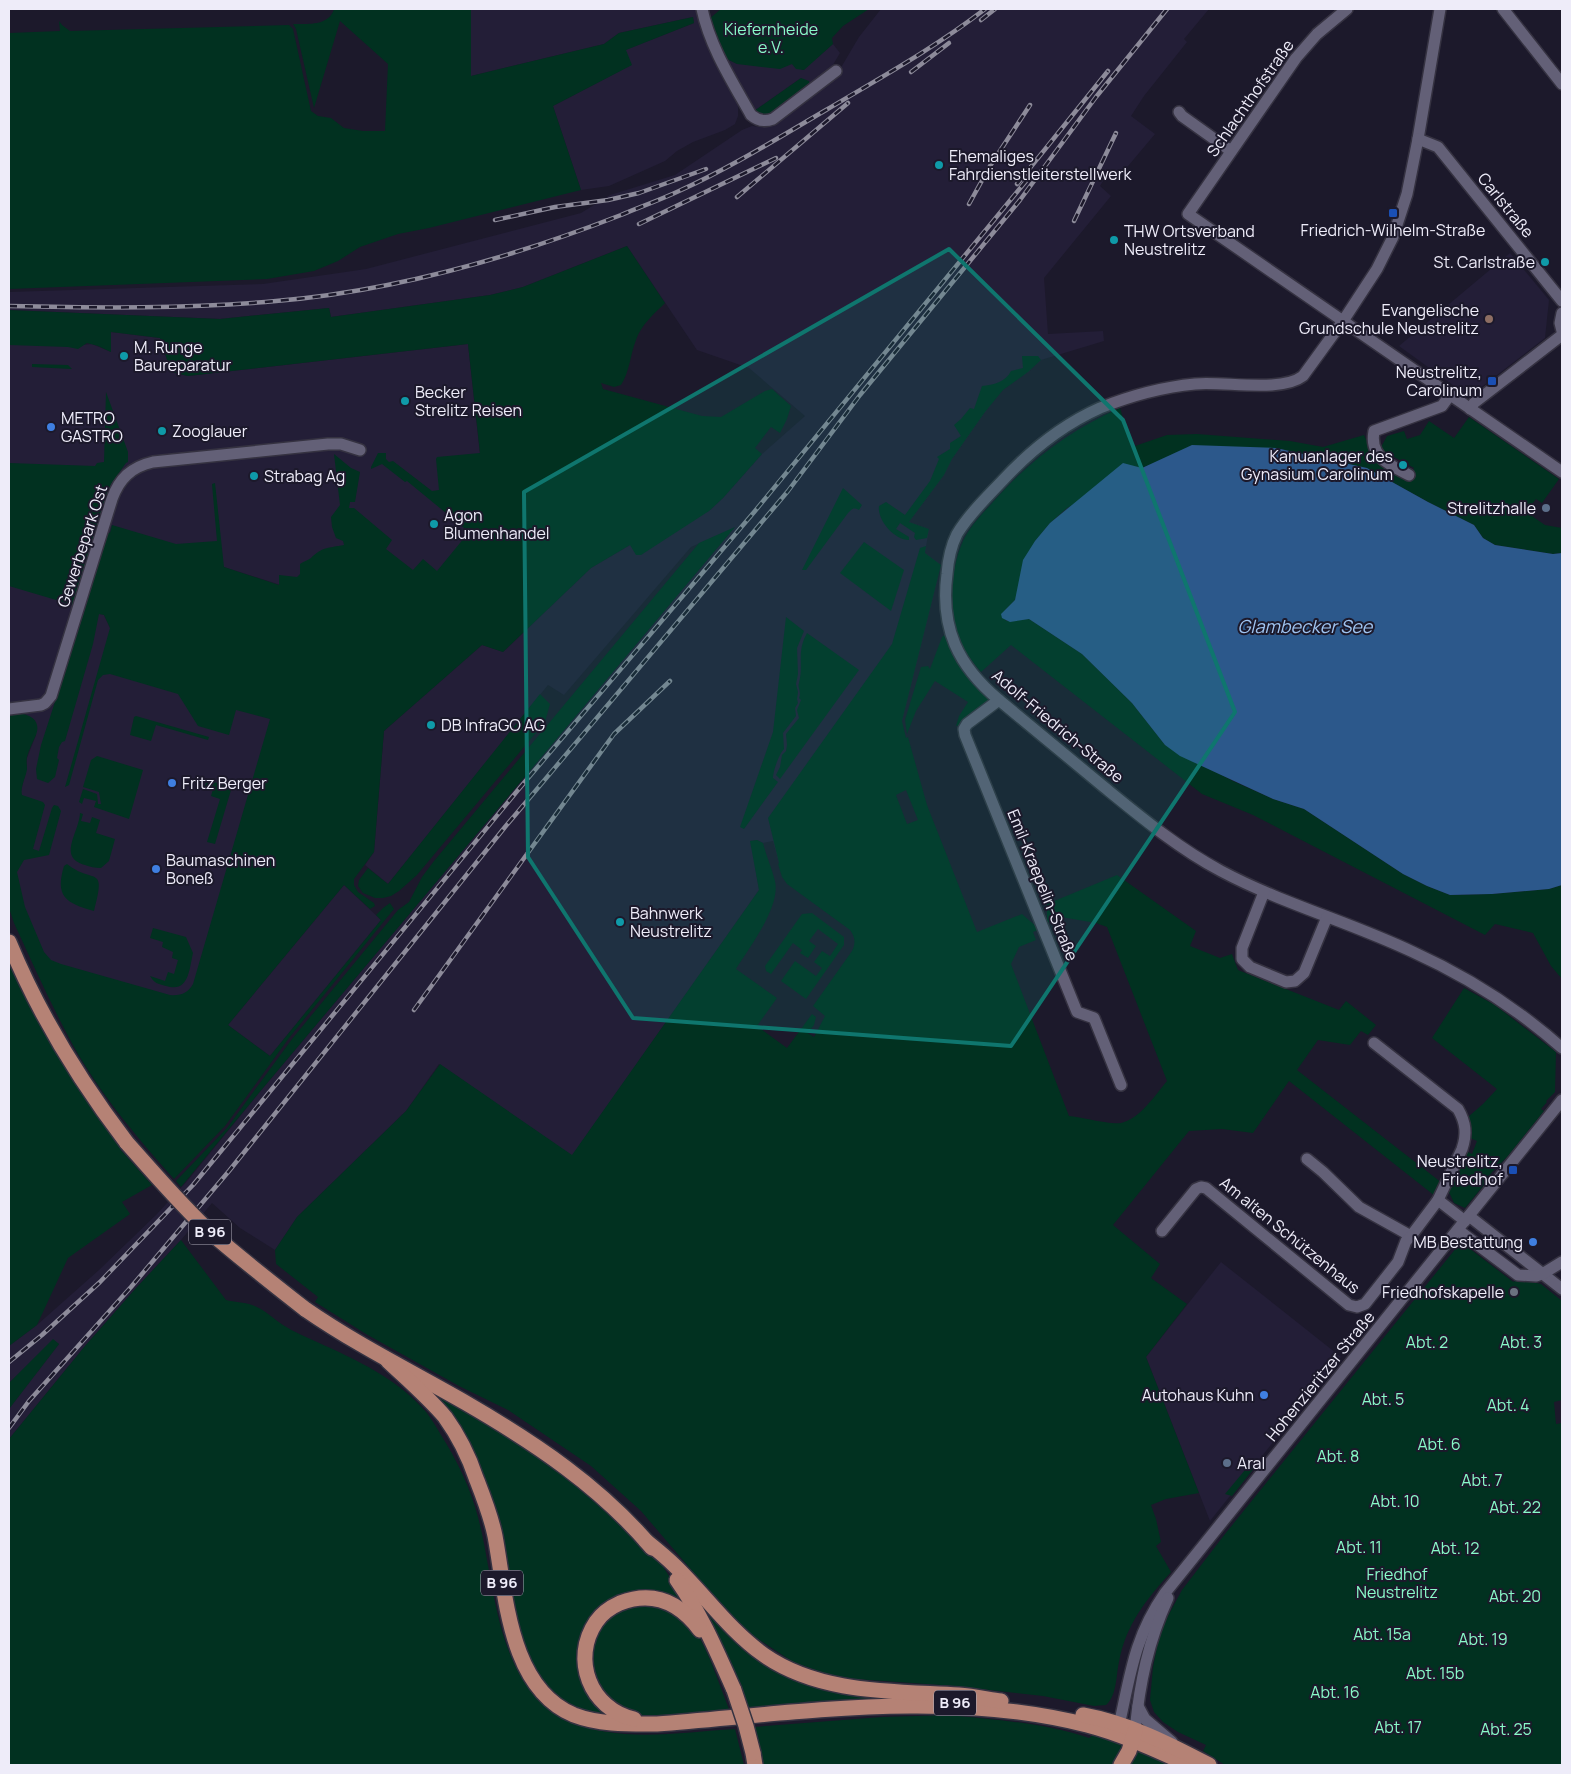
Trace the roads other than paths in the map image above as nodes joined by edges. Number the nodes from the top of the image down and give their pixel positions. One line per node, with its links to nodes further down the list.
1 (702, 9): 5 (street)
2 (1347, 9): 9 (street, Schlachthofstraße)
3 (1440, 9): 8 (street)
4 (1503, 9): 6 (street)
5 (836, 71)
6 (1562, 84)
7 (1179, 112): 9 (street)
8 (1418, 139): 10 (street, Carlstraße); 12 (street)
9 (1231, 151): 12 (street, Schlachthofstraße)
10 (1562, 300)
11 (1562, 313): 13 (street)
12 (1343, 321): 15 (street); 20 (street, Adolf-Friedrich-Straße)
13 (1562, 331)
14 (1562, 335): 16 (street)
15 (1450, 395): 16 (street); 19 (street)
16 (1470, 409): 18 (street)
17 (360, 450): 22 (street, Gewerbepark Ost)
18 (1562, 472)
19 (1408, 475)
20 (999, 700): 24 (street, Adolf-Friedrich-Straße); 29 (street, Emil-Kraepelin-Straße)
21 (9, 701): 22 (street)
22 (37, 706): 23 (street)
23 (9, 709)
24 (1264, 892): 25 (street, Adolf-Friedrich-Straße); 25 (street)
25 (1327, 917): 28 (street, Adolf-Friedrich-Straße)
26 (9, 942): 39 (main road, B 96, bridge)
27 (1374, 1042): 32 (street, Am alten Schützenhaus)
28 (1562, 1048)
29 (1121, 1085)
30 (1562, 1100): 33 (street, Hohenzieritzer Straße)
31 (1307, 1159): 35 (street)
32 (1438, 1200): 33 (street); 35 (street, Am alten Schützenhaus)
33 (1464, 1222): 37 (street); 37 (street); 41 (street, Hohenzieritzer Straße)
34 (1162, 1231): 35 (street, Am alten Schützenhaus)
35 (1411, 1236)
36 (1562, 1262): 37 (street)
37 (1544, 1273): 38 (street)
38 (1562, 1289)
39 (388, 1361): 40 (main road, B 96); 46 (main road, B 96)
40 (646, 1541): 42 (main road, B 96); 43 (main road, B 96)
41 (1197, 1555): 45 (street, Hohenzieritzer Straße); 47 (street, Hohenzieritzer Straße)
42 (720, 1658): 46 (main road, B 96); 50 (main road, B 96, bridge)
43 (1011, 1702): 44 (main road, B 96); 47 (main road, B 96)
44 (899, 1706): 46 (main road, B 96); 47 (main road, B 96)
45 (1138, 1706): 48 (street, Hohenzieritzer Straße); 49 (street)
46 (657, 1724)
47 (1118, 1729): 48 (main road, B 96)
48 (1134, 1735): 49 (main road); 51 (main road); 52 (main road)
49 (1176, 1748): 53 (main road)
50 (754, 1759)
51 (1121, 1765)
52 (1189, 1765)
53 (1210, 1765)

